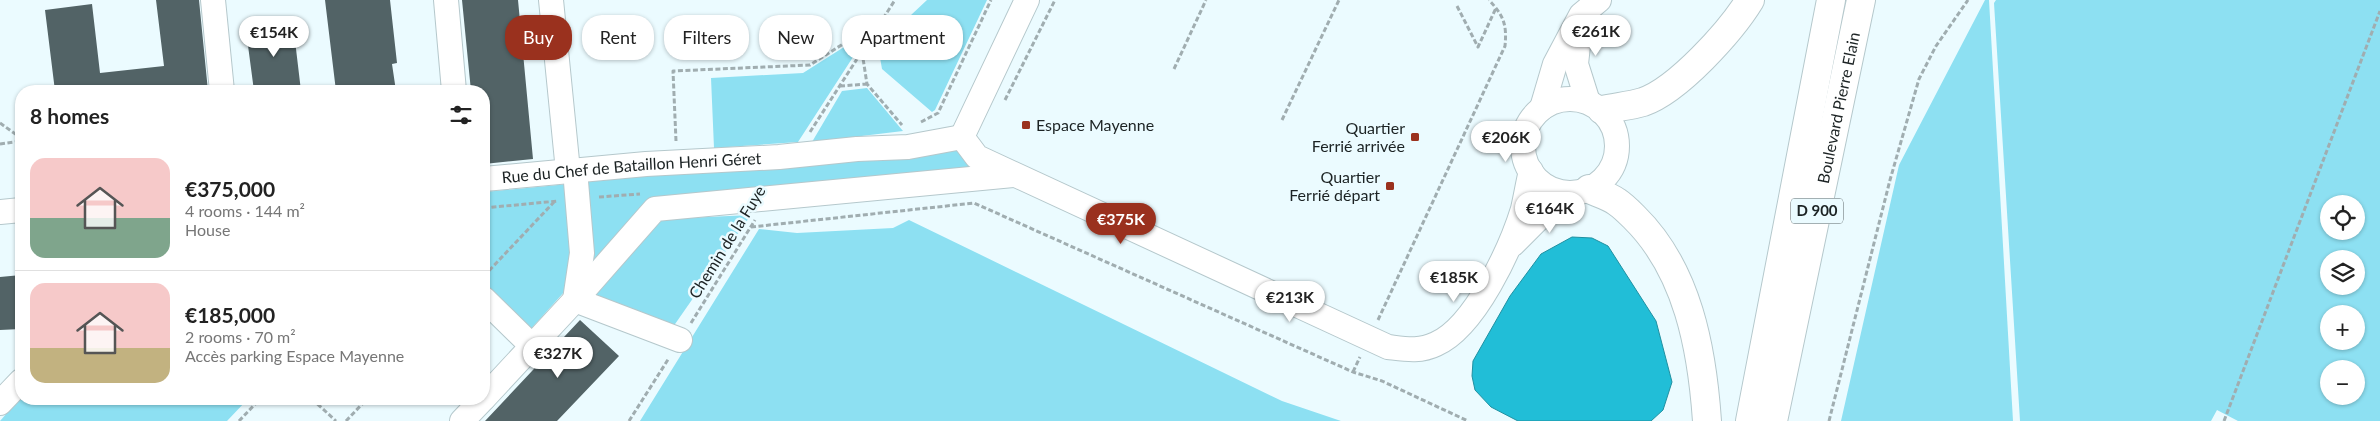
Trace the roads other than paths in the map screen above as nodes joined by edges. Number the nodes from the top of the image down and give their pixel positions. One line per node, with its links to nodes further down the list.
1 (213, 0): 11 (street)
2 (446, 0): 12 (street)
3 (551, 0): 17 (street)
4 (1027, 0): 16 (street)
5 (1599, 0): 10 (street)
6 (1750, 0): 14 (main road)
7 (1831, 0): 35 (main road, Boulevard Pierre Elain / D 900)
8 (1861, 0): 13 (main road, Boulevard Pierre Elain / D 900)
9 (1876, 0): 13 (main road)
10 (1581, 15): 14 (street); 15 (street)
11 (221, 85)
12 (453, 85)
13 (1843, 86): 36 (main road, Boulevard Pierre Elain / D 900)
14 (1595, 106): 15 (street); 21 (street)
15 (1542, 108): 18 (street)
16 (962, 136): 17 (street, Rue du Chef de Bataillon Henri Géret); 19 (street)
17 (572, 171): 20 (street, Rue du Chef de Bataillon Henri Géret); 25 (street)
18 (1531, 171): 21 (street); 24 (street)
19 (1015, 175): 24 (street); 25 (street)
20 (490, 179)
21 (1579, 191): 24 (street); 34 (main road)
22 (15, 211): 23 (street)
23 (0, 212)
24 (1508, 249)
25 (575, 300): 27 (street); 28 (street)
26 (490, 305): 28 (street)
27 (680, 340)
28 (532, 346): 30 (street)
29 (15, 387): 31 (street)
30 (490, 391)
31 (0, 403)
32 (477, 405): 33 (street)
33 (462, 421)
34 (1707, 421)
35 (1750, 421)
36 (1773, 421)

